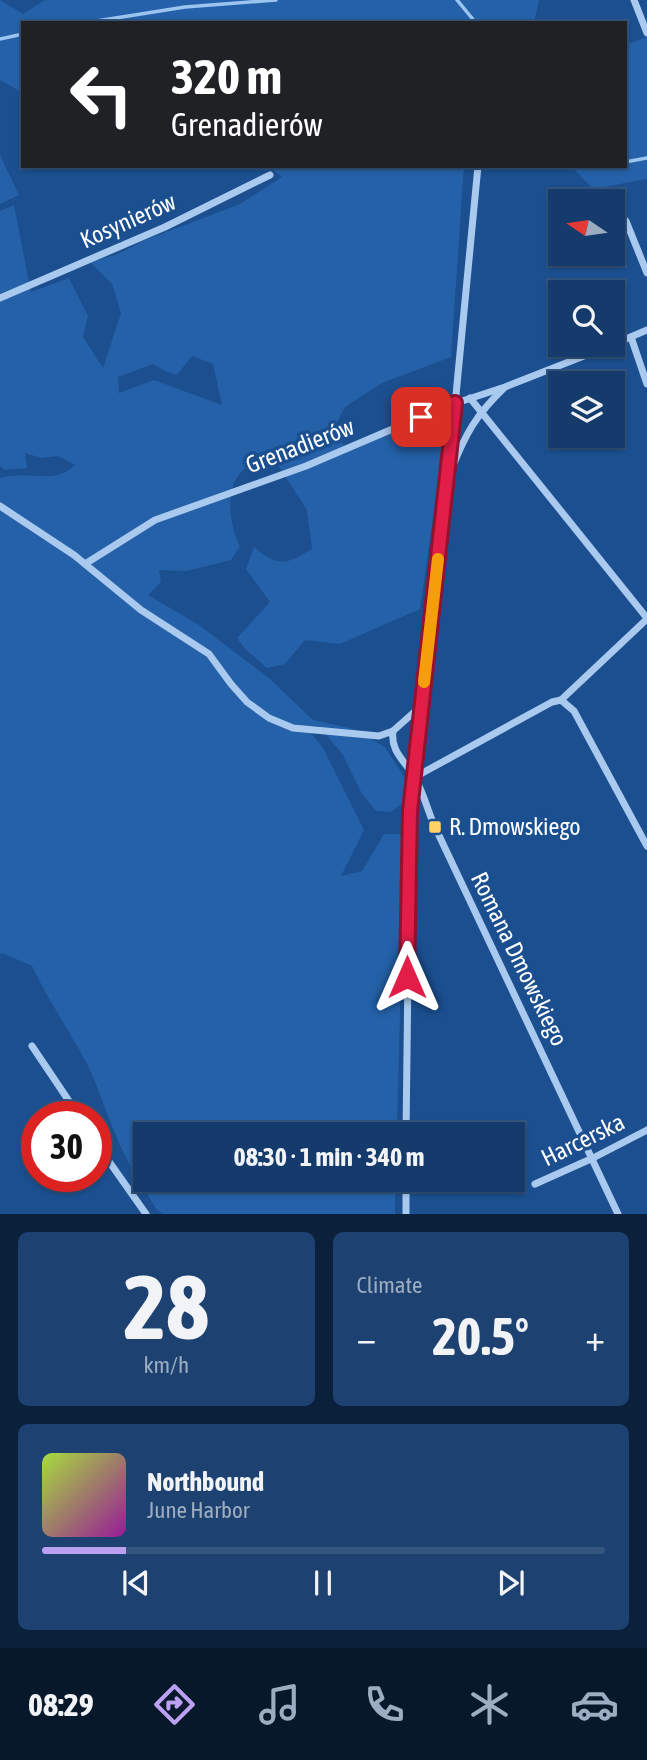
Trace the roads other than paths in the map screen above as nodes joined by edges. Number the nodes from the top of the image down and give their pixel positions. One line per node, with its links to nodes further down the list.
1 (634, 0): 2 (street)
2 (647, 33)
3 (478, 168): 15 (street)
4 (270, 176): 7 (street, Kosynierów)
5 (626, 221): 6 (street)
6 (647, 274)
7 (0, 298)
8 (647, 330): 9 (street, Grenadierów)
9 (631, 337): 10 (street, Grenadierów); 12 (street)
10 (625, 340)
11 (581, 357): 13 (street, Grenadierów)
12 (647, 384)
13 (505, 387): 14 (street, Grenadierów); 16 (street)
14 (470, 398): 15 (street, Grenadierów); 16 (street)
15 (455, 403): 17 (street); 19 (street, Grenadierów)
16 (481, 411): 17 (street); 20 (street)
17 (448, 478): 22 (street)
18 (0, 506): 19 (street)
19 (85, 564): 23 (street)
20 (647, 618): 21 (street)
21 (561, 700): 24 (street); 25 (street)
22 (421, 706): 23 (street); 24 (street)
23 (393, 730): 24 (street, Romana Dmowskiego)
24 (415, 777): 28 (street); 30 (street, Romana Dmowskiego)
25 (647, 846)
26 (32, 1046): 27 (street)
27 (69, 1101)
28 (407, 1122)
29 (647, 1130): 30 (street, Harcerska)
30 (593, 1158): 32 (street, Harcerska); 36 (street, Romana Dmowskiego)
31 (112, 1166): 34 (street)
32 (535, 1184)
33 (406, 1192): 35 (street)
34 (146, 1214)
35 (406, 1214)
36 (618, 1214)

